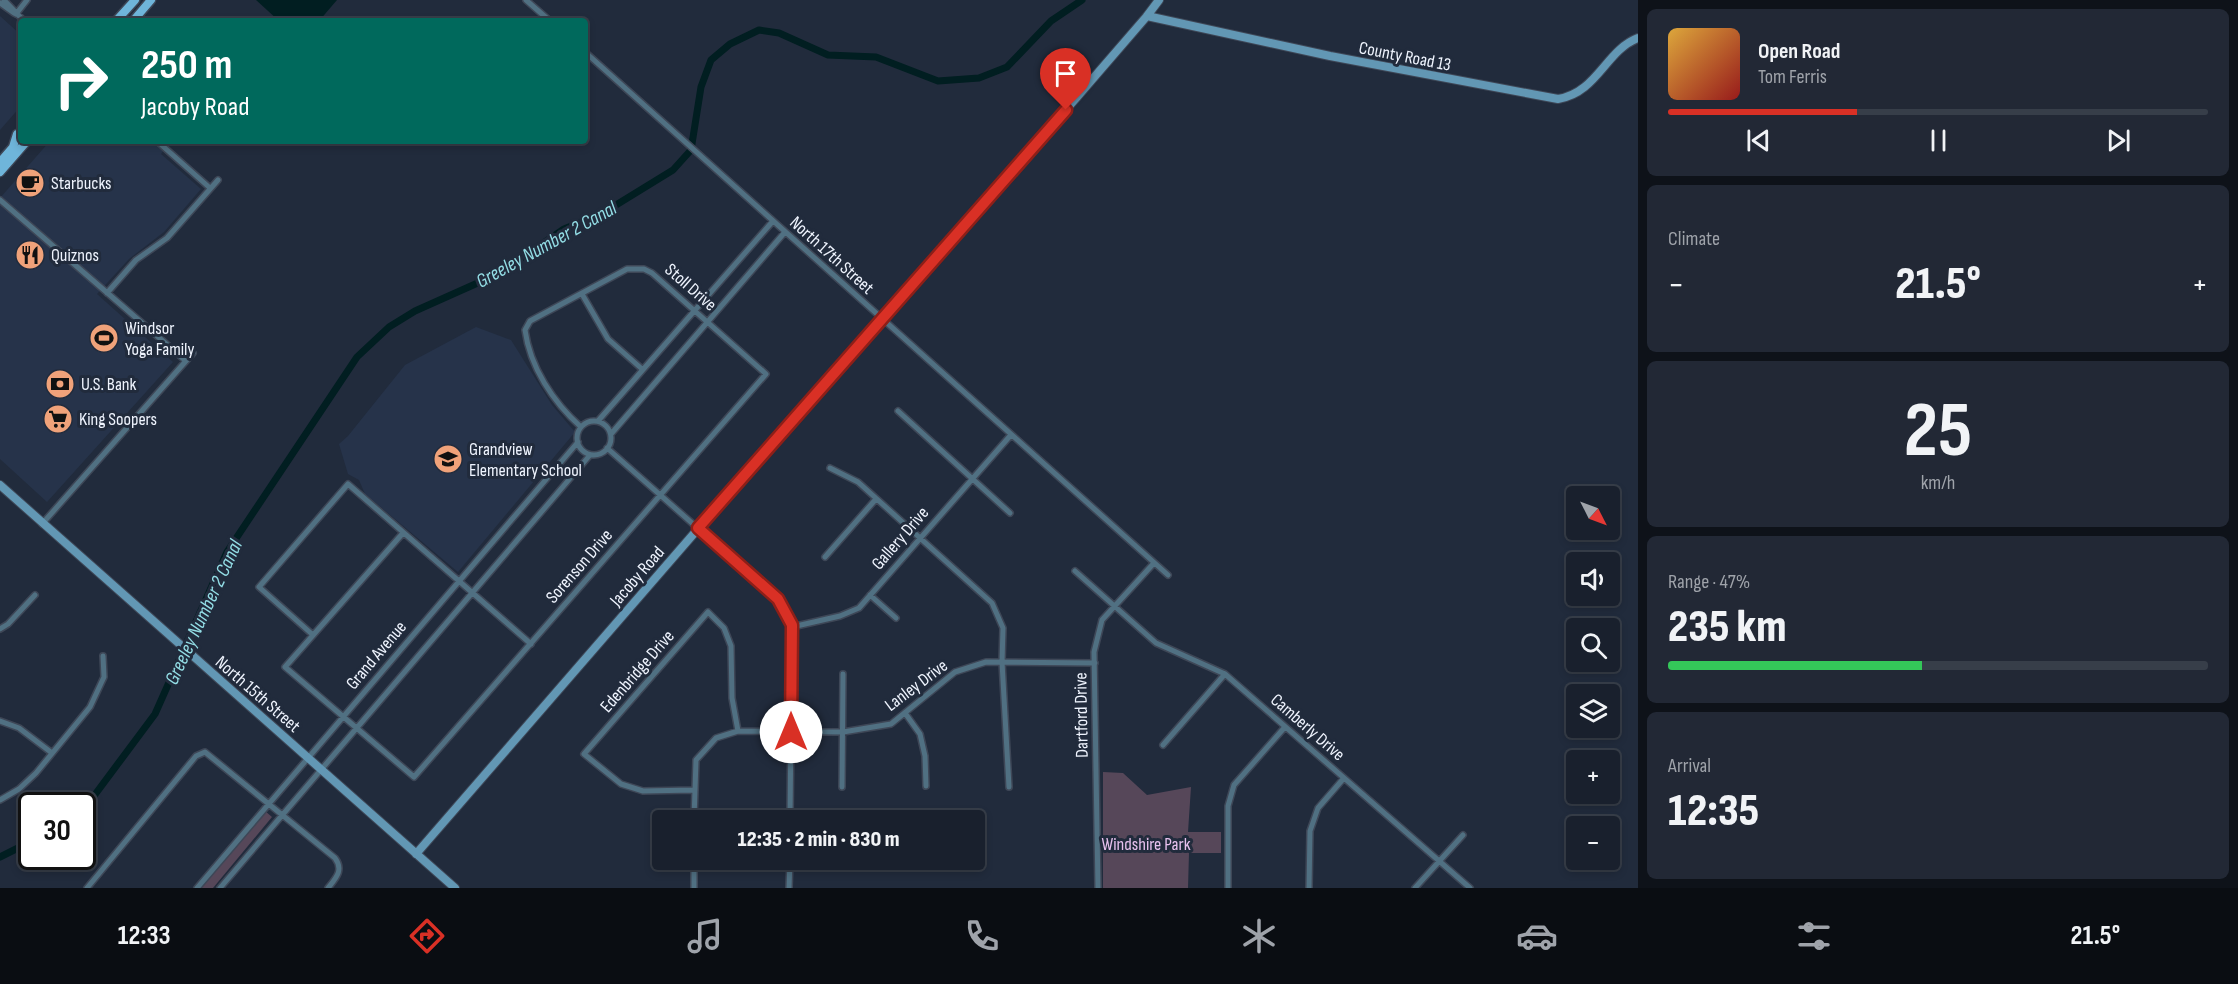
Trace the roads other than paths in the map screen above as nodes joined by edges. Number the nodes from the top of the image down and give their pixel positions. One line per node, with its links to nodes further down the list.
1 (4, 0): 8 (street)
2 (27, 0): 8 (street)
3 (135, 0): 11 (main road); 12 (main road)
4 (151, 0): 13 (main road)
5 (526, 0): 14 (street)
6 (1159, 0): 9 (street, Jacoby Road)
7 (0, 3): 8 (street)
8 (16, 14): 10 (street)
9 (1147, 16): 15 (street, County Road 13); 32 (street, Jacoby Road)
10 (21, 18)
11 (119, 18)
12 (124, 18)
13 (136, 18)
14 (547, 18)
15 (1638, 38)
16 (588, 55): 27 (street, North 17th Street)
17 (18, 133): 21 (main road)
18 (18, 134): 22 (main road)
19 (24, 144): 23 (main road)
20 (160, 144): 25 (street)
21 (0, 153)
22 (0, 162)
23 (0, 172)
24 (218, 180): 25 (street)
25 (210, 188): 29 (street)
26 (0, 200): 29 (street)
27 (773, 221): 28 (street, North 17th Street); 31 (street)
28 (785, 232): 32 (street, North 17th Street); 33 (street)
29 (107, 293): 35 (street)
30 (582, 294): 31 (street, Stoll Drive); 36 (street); 40 (street, Stoll Drive)
31 (694, 310): 33 (street, Stoll Drive); 36 (street)
32 (880, 319): 42 (street, North 17th Street); 53 (street, Jacoby Road)
33 (708, 321): 37 (street, Stoll Drive); 41 (street)
34 (193, 353): 35 (street)
35 (186, 361): 52 (street)
36 (642, 369): 39 (street)
37 (766, 374): 49 (street, Sorenson Drive)
38 (898, 411): 47 (street)
39 (598, 421): 40 (street); 41 (street)
40 (581, 427): 43 (street)
41 (611, 434): 44 (street)
42 (1010, 436): 47 (street, Gallery Drive); 57 (street, North 17th Street)
43 (578, 442): 45 (street); 60 (street, Grand Avenue)
44 (607, 448): 45 (street); 49 (street)
45 (590, 454): 61 (street, Grand Avenue)
46 (830, 468): 50 (street)
47 (973, 478): 51 (street); 55 (street, Gallery Drive)
48 (0, 485): 52 (street, North 15th Street)
49 (660, 495): 53 (street); 69 (street, Sorenson Drive)
50 (876, 499): 55 (street); 56 (street)
51 (1010, 513)
52 (42, 524): 85 (street, North 15th Street)
53 (698, 528): 66 (street); 98 (street, Jacoby Road)
54 (403, 533): 60 (street); 68 (street); 68 (street)
55 (921, 538): 63 (street, Gallery Drive); 71 (street)
56 (825, 557)
57 (1154, 563): 59 (street, North 17th Street); 64 (street, Dartford Drive)
58 (1075, 571): 64 (street, Camberly Drive)
59 (1168, 575)
60 (459, 581): 61 (street); 76 (street, Grand Avenue)
61 (472, 593): 69 (street); 79 (street, Grand Avenue)
62 (35, 595): 67 (street)
63 (870, 595): 65 (street); 66 (street, Gallery Drive)
64 (1114, 606): 72 (street, Dartford Drive); 74 (street, Camberly Drive)
65 (896, 618)
66 (792, 627): 81 (street)
67 (0, 629)
68 (313, 635): 76 (street)
69 (531, 644): 79 (street, Sorenson Drive)
70 (103, 656): 84 (street)
71 (1002, 662): 72 (street, Lanley Drive); 75 (street, Lanley Drive); 90 (street)
72 (1095, 663): 109 (street, Dartford Drive)
73 (843, 674): 82 (street)
74 (1225, 674): 78 (street, Camberly Drive); 83 (street)
75 (905, 713): 82 (street, Lanley Drive); 88 (street)
76 (343, 717): 79 (street); 85 (street, Grand Avenue)
77 (0, 721): 84 (street)
78 (1285, 727): 87 (street, Camberly Drive); 110 (street)
79 (356, 728): 86 (street, Grand Avenue)
80 (738, 731): 81 (street, Lanley Drive); 91 (street); 91 (street, Edenbridge Drive)
81 (791, 732): 82 (street, Lanley Drive); 95 (street)
82 (843, 732): 89 (street)
83 (1163, 745)
84 (52, 753): 92 (street)
85 (308, 758): 86 (street, North 15th Street); 93 (street, Grand Avenue)
86 (321, 770): 96 (street, Grand Avenue); 98 (street, North 15th Street)
87 (1344, 778): 99 (street, Camberly Drive); 111 (street)
88 (926, 786)
89 (842, 787)
90 (1009, 787)
91 (693, 790): 94 (street)
92 (0, 800)
93 (269, 804): 96 (street); 102 (street); 103 (street, Grand Avenue)
94 (694, 810)
95 (790, 810)
96 (282, 815): 104 (street, Grand Avenue); 105 (street)
97 (1462, 835): 99 (street)
98 (416, 854): 106 (street, North 15th Street)
99 (1439, 861): 112 (street); 113 (street, Camberly Drive)
100 (694, 870): 107 (street)
101 (790, 870): 108 (street)
102 (87, 888)
103 (197, 888)
104 (220, 888)
105 (328, 888)
106 (455, 888)
107 (694, 888)
108 (789, 888)
109 (1098, 888)
110 (1228, 888)
111 (1309, 888)
112 (1415, 888)
113 (1470, 888)

